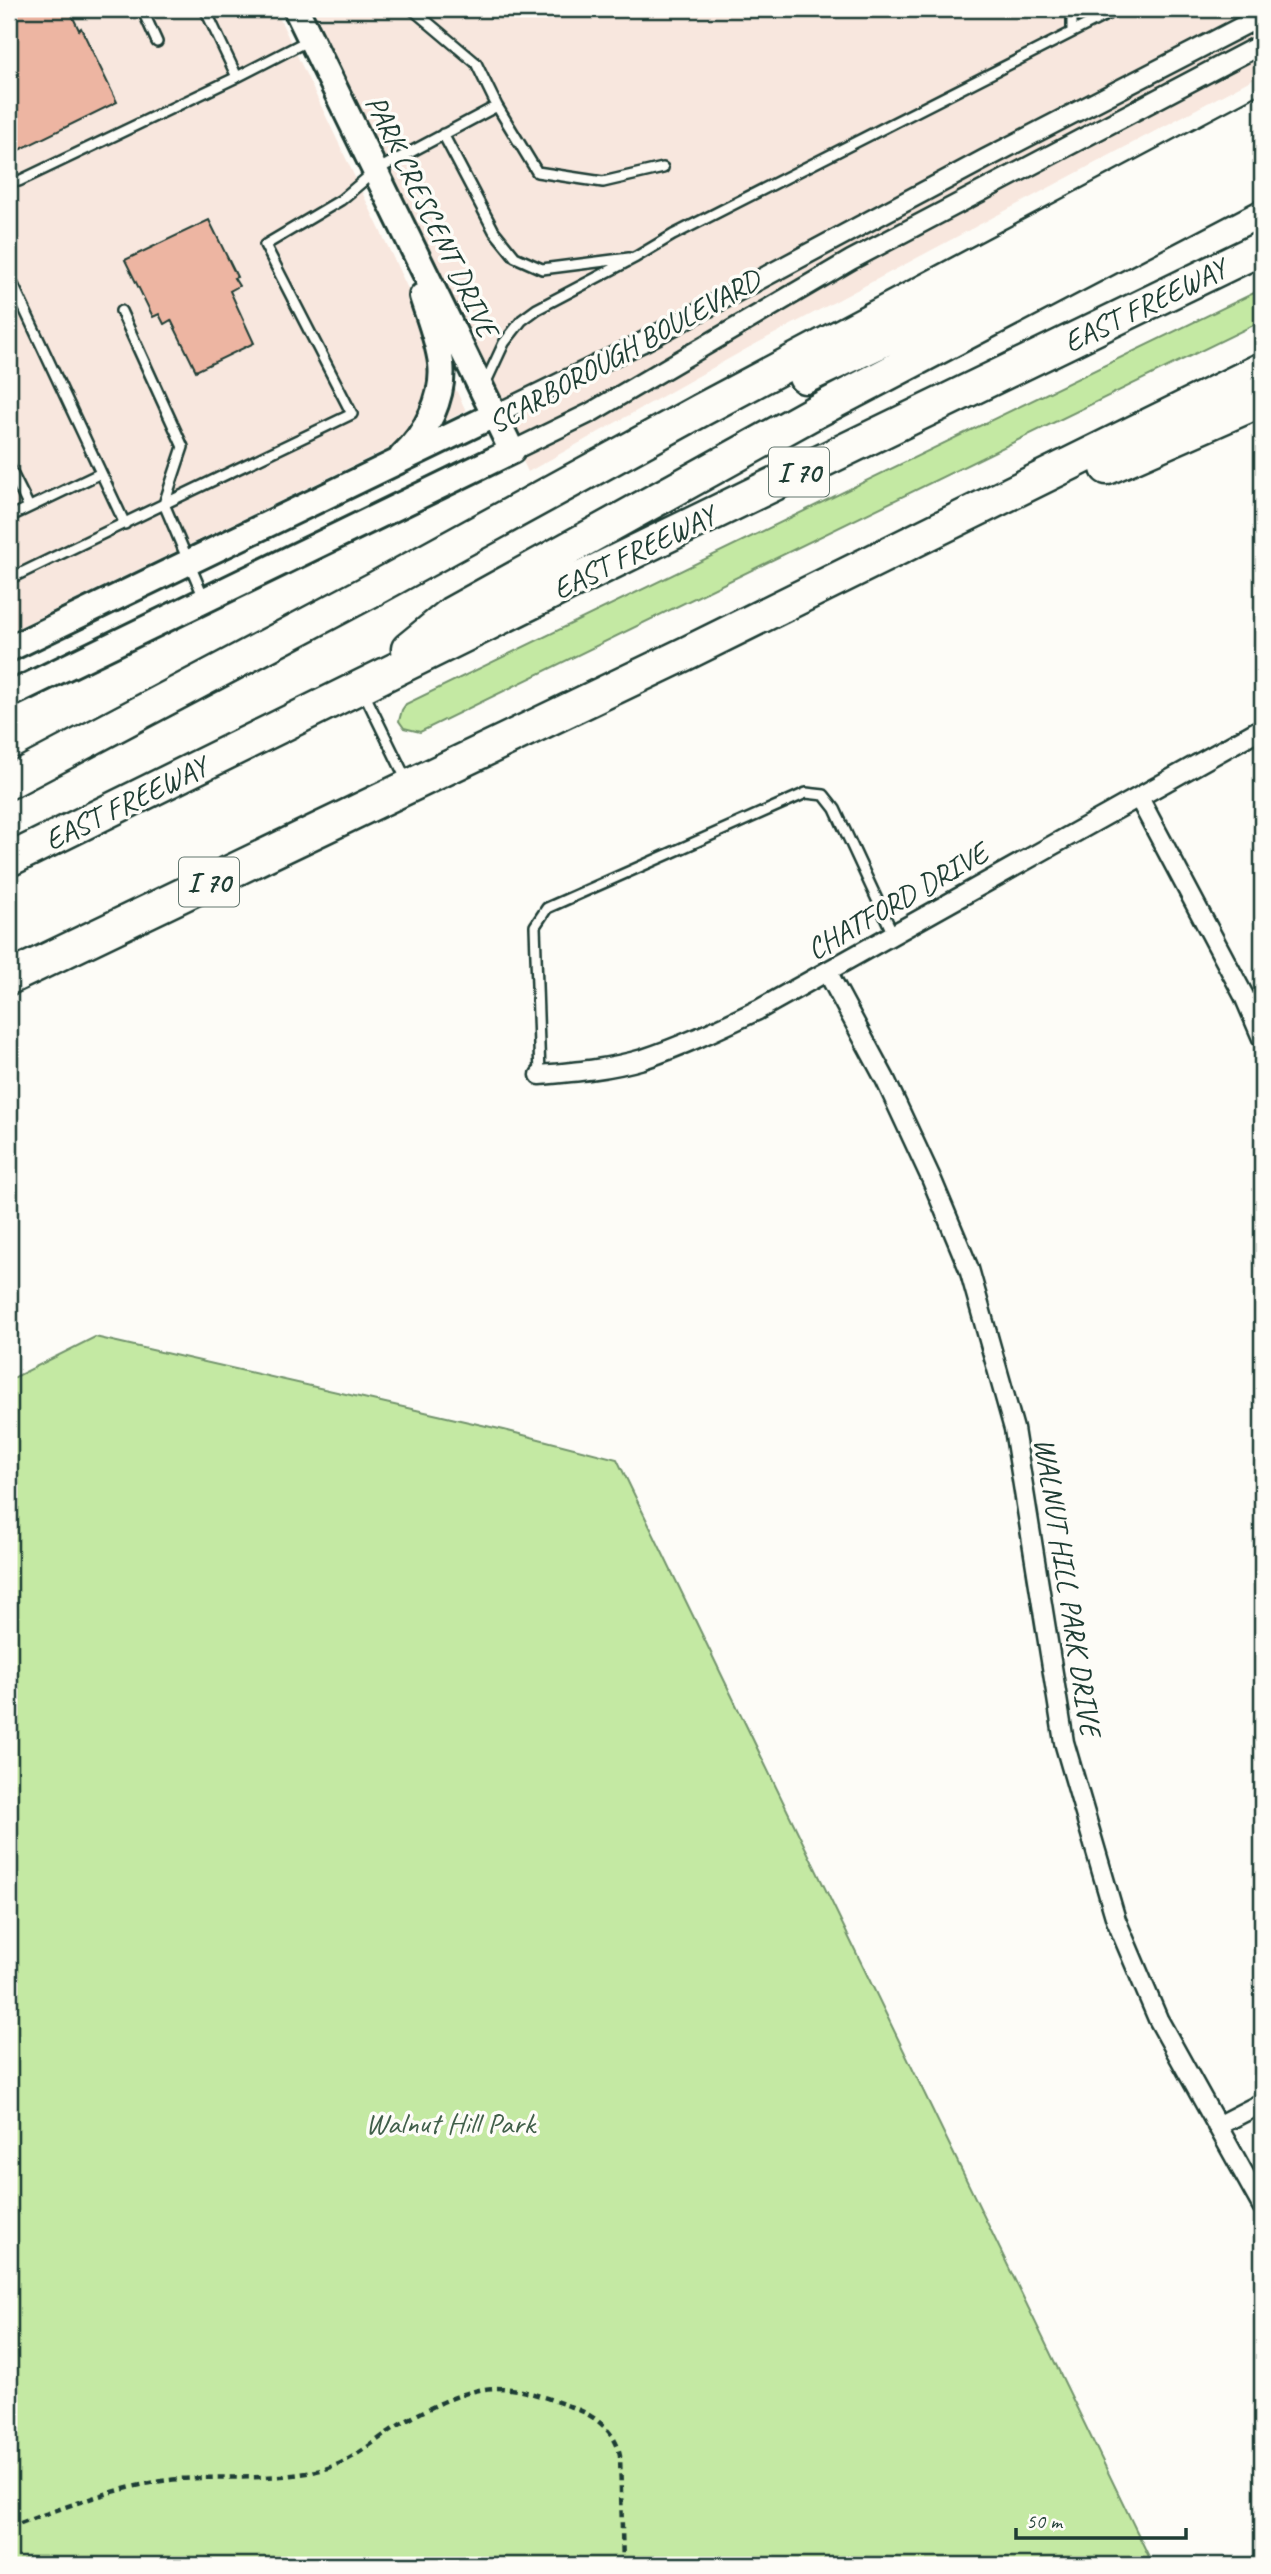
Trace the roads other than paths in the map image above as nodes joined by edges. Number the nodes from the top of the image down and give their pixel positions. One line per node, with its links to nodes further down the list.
1 (142, 9): 10 (lane)
2 (205, 9): 12 (lane)
3 (296, 9): 9 (street, PARK CRESCENT DRIVE)
4 (412, 9): 13 (lane)
5 (1072, 9): 8 (lane)
6 (1118, 9): 8 (lane)
7 (1262, 16): 29 (street, SCARBOROUGH BOULEVARD)
8 (1072, 33): 23 (lane)
9 (311, 39): 12 (lane); 18 (street, PARK CRESCENT DRIVE)
10 (157, 42)
11 (1262, 44): 30 (street, SCARBOROUGH BOULEVARD)
12 (237, 77): 20 (lane)
13 (497, 106): 15 (lane); 17 (lane)
14 (1262, 111): 38 (highway)
15 (443, 134): 18 (lane); 23 (lane)
16 (1262, 145): 38 (highway)
17 (663, 168)
18 (375, 171): 21 (street, PARK CRESCENT DRIVE); 34 (lane)
19 (1262, 178): 44 (highway)
20 (19, 181)
21 (401, 225): 27 (street, PARK CRESCENT DRIVE); 31 (street)
22 (1262, 248): 44 (highway, EAST FREEWAY / I 70)
23 (636, 257): 27 (lane)
24 (9, 276): 33 (lane)
25 (121, 311): 34 (lane)
26 (1262, 369): 43 (highway, I 70)
27 (482, 390): 29 (street, PARK CRESCENT DRIVE)
28 (1262, 400): 43 (highway)
29 (494, 415): 30 (street, PARK CRESCENT DRIVE); 31 (street, SCARBOROUGH BOULEVARD)
30 (512, 451): 41 (street, SCARBOROUGH BOULEVARD)
31 (395, 462): 39 (street, SCARBOROUGH BOULEVARD)
32 (9, 467): 35 (lane)
33 (101, 472): 35 (lane); 37 (lane)
34 (164, 504): 37 (lane); 39 (lane)
35 (29, 507): 36 (lane)
36 (9, 517)
37 (125, 524): 40 (lane)
38 (461, 540): 47 (highway)
39 (188, 562): 41 (lane); 42 (street, SCARBOROUGH BOULEVARD)
40 (9, 579)
41 (205, 600): 45 (street, SCARBOROUGH BOULEVARD)
42 (9, 649)
43 (689, 652): 48 (highway, I 70)
44 (360, 687): 48 (lane); 50 (highway, EAST FREEWAY / I 70)
45 (9, 695)
46 (1262, 728): 49 (street, CHATFORD DRIVE)
47 (9, 782)
48 (410, 786): 53 (highway, I 70)
49 (1139, 798): 51 (street, CHATFORD DRIVE); 54 (street)
50 (9, 860)
51 (893, 934): 52 (street, CHATFORD DRIVE); 55 (lane)
52 (828, 973): 55 (street, CHATFORD DRIVE); 57 (street, WALNUT HILL PARK DRIVE)
53 (9, 978)
54 (1262, 1038)
55 (540, 1075)
56 (1262, 2103): 57 (street)
57 (1217, 2126): 58 (street, WALNUT HILL PARK DRIVE)
58 (1262, 2206)

